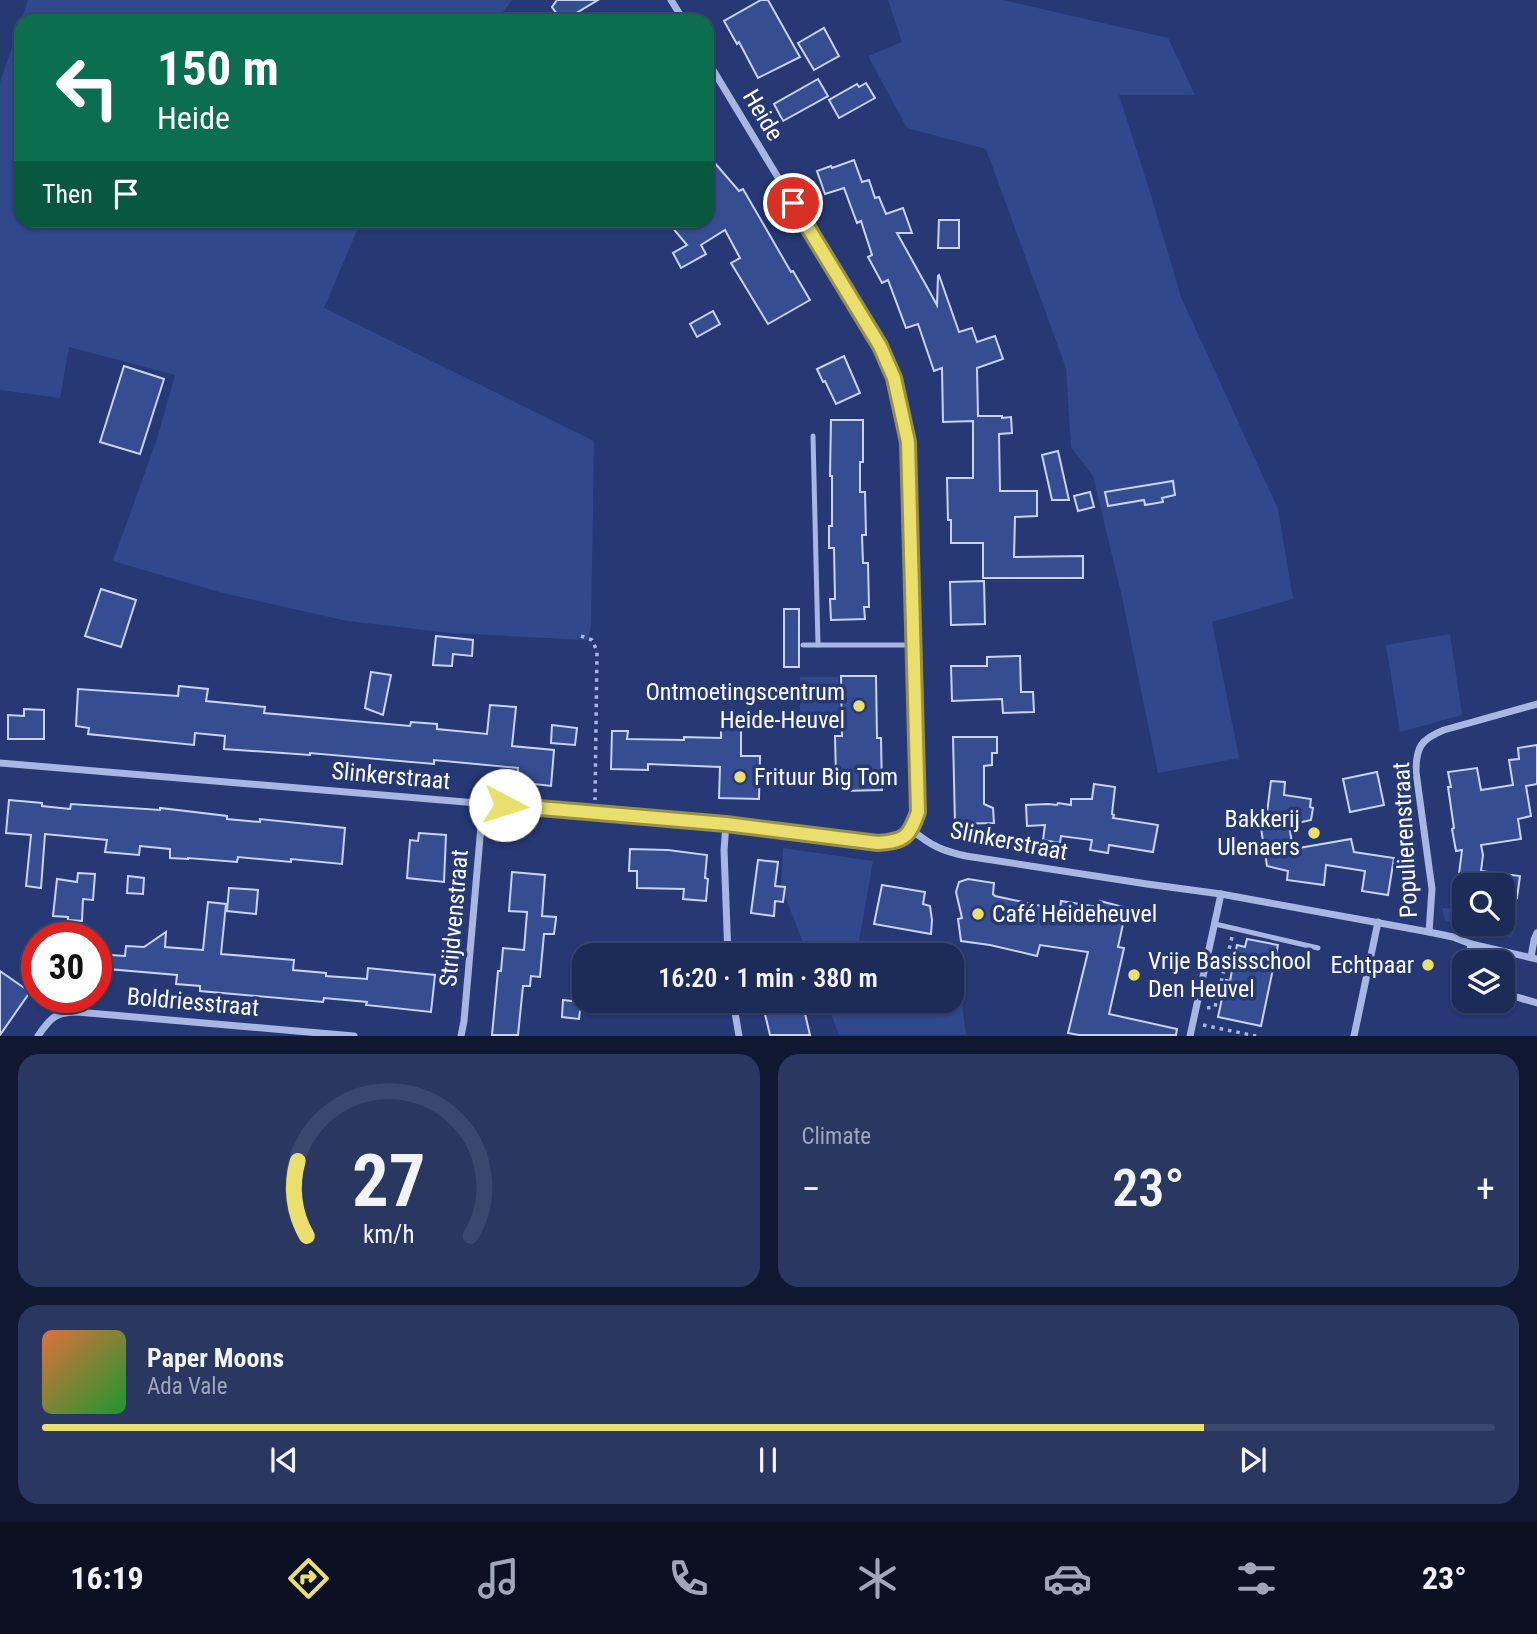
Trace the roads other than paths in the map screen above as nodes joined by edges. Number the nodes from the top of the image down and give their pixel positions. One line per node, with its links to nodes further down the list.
1 (714, 72): 5 (street, Heide)
2 (813, 436): 4 (lane)
3 (803, 645): 4 (lane)
4 (818, 645): 5 (lane)
5 (914, 645): 10 (street, Heide)
6 (1537, 704): 14 (street, Populierenstraat)
7 (0, 763): 8 (street, Slinkerstraat)
8 (483, 803): 9 (street, Slinkerstraat); 26 (street, Strijdvenstraat)
9 (726, 824): 10 (street, Slinkerstraat); 16 (street)
10 (912, 830): 11 (street, Slinkerstraat)
11 (1221, 894): 12 (street, Slinkerstraat); 13 (street)
12 (1378, 922): 14 (street, Slinkerstraat); 29 (street)
13 (1215, 924): 18 (lane); 28 (street)
14 (1429, 932): 17 (street, Slinkerstraat)
15 (1537, 933): 20 (street, Slinkerstraat)
16 (728, 943)
17 (1472, 944): 19 (street); 20 (street, Slinkerstraat)
18 (1318, 948)
19 (1471, 950)
20 (1534, 958)
21 (1515, 997): 22 (street)
22 (1537, 1003)
23 (735, 1013): 27 (street)
24 (38, 1035): 25 (street, Boldriesstraat)
25 (354, 1035)
26 (461, 1035)
27 (739, 1035)
28 (1190, 1035)
29 (1354, 1035)

